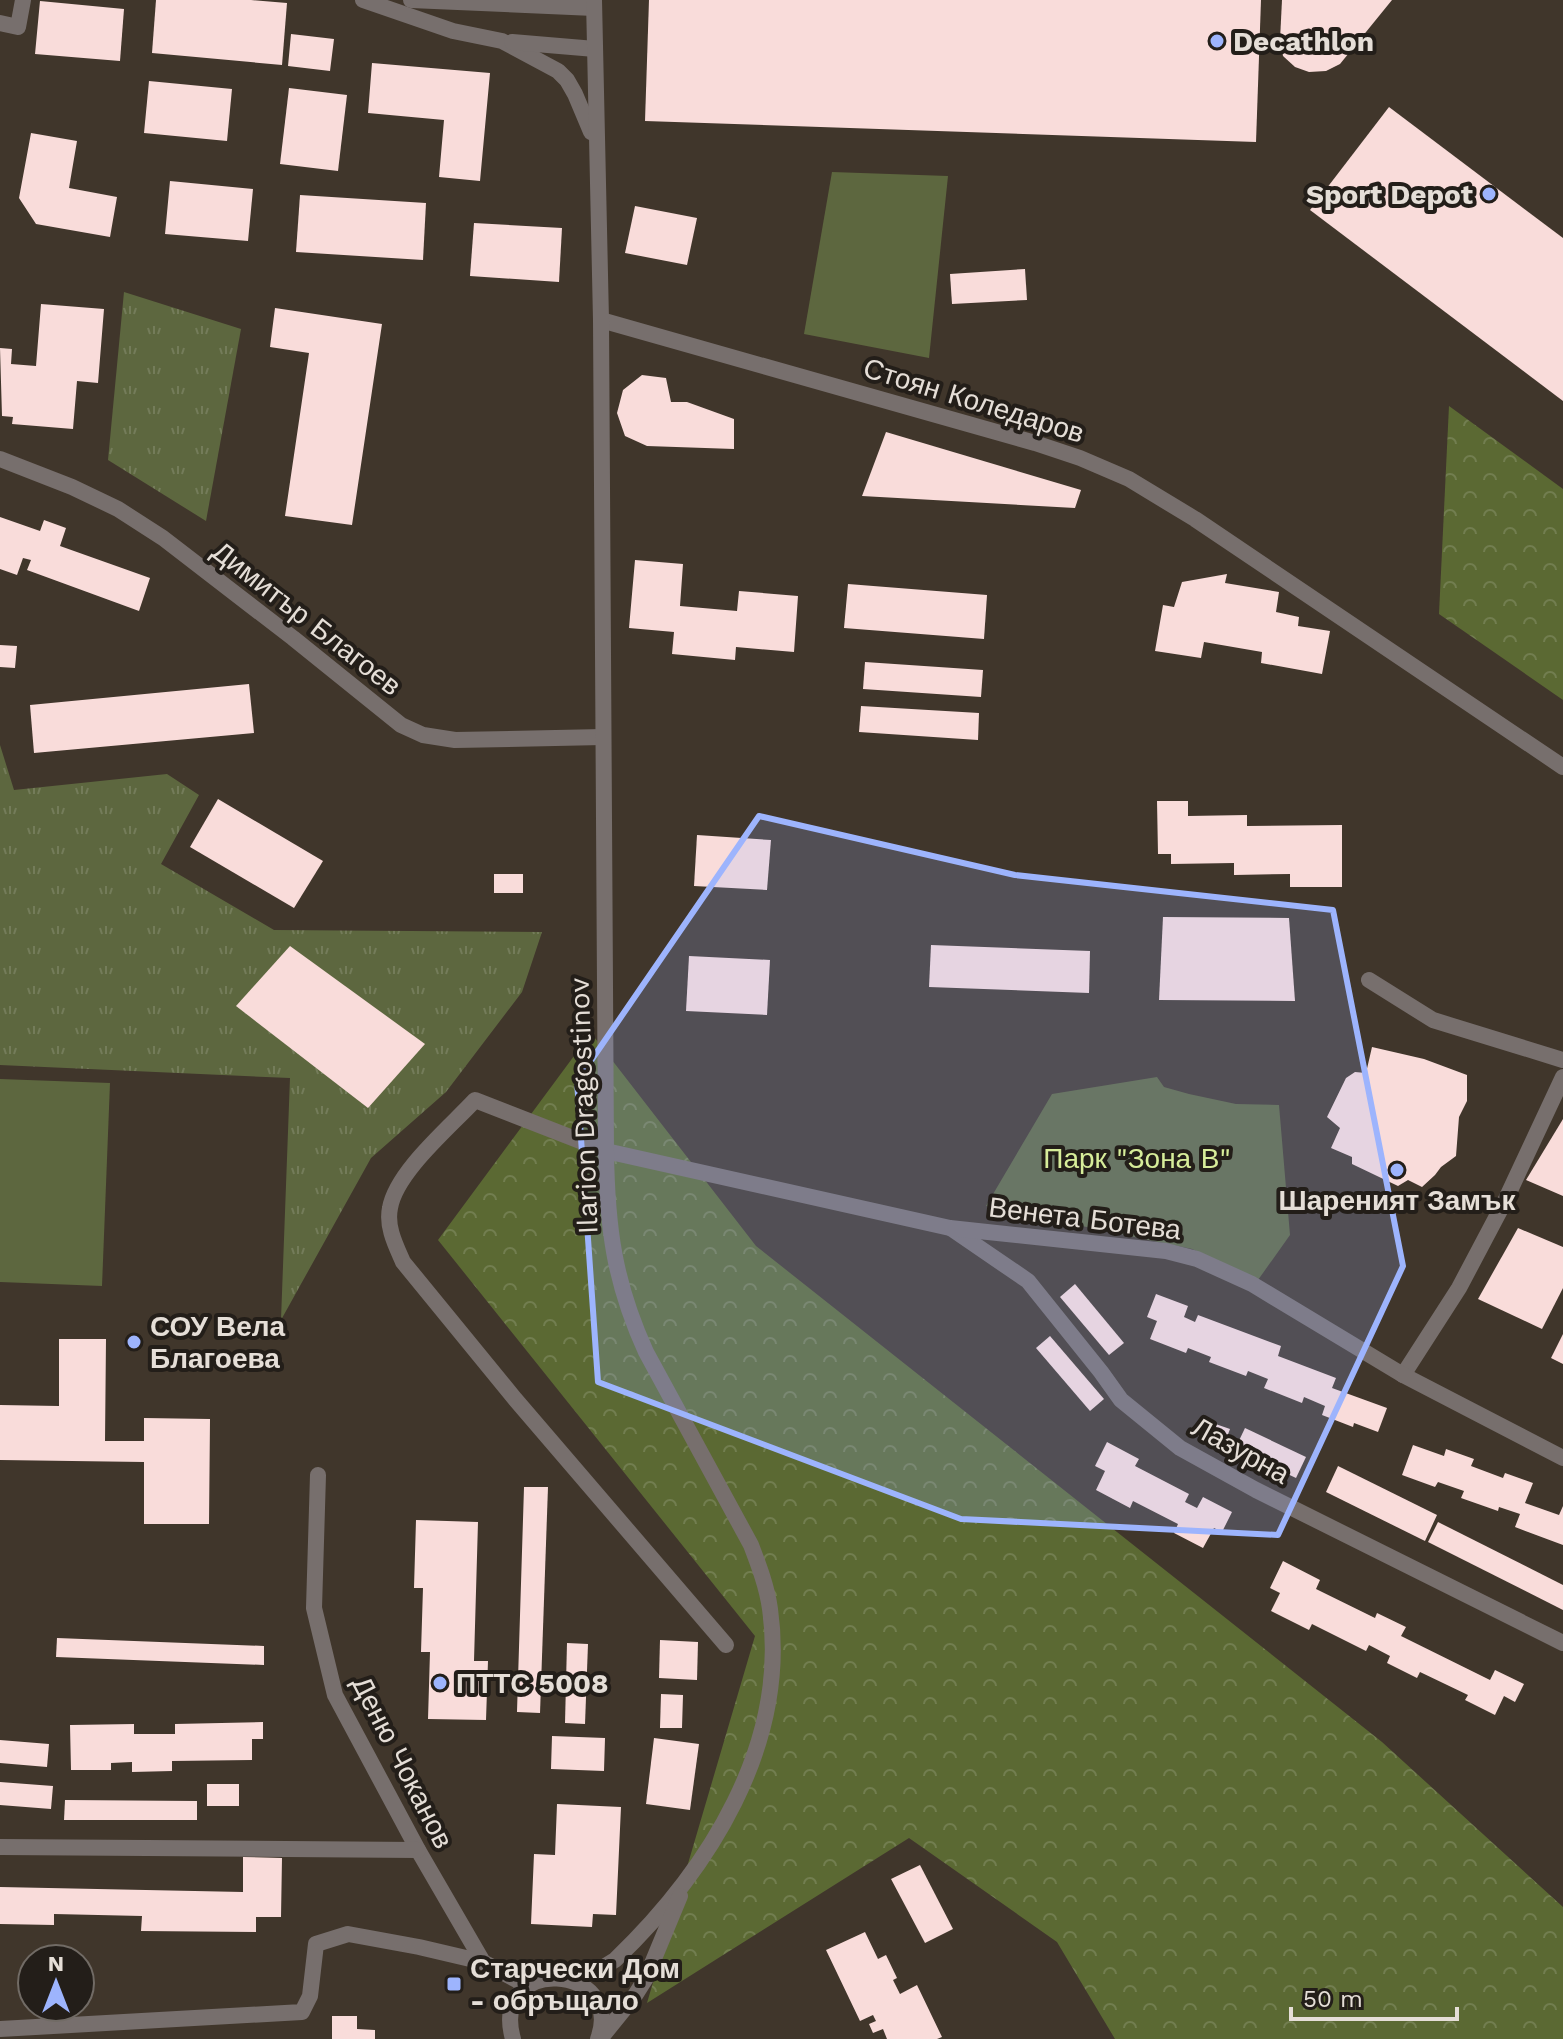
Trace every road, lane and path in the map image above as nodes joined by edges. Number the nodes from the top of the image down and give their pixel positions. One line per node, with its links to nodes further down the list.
1 (23, 0): 5 (street)
2 (363, 0): 6 (street)
3 (411, 0): 4 (street)
4 (594, 3): 7 (street)
5 (0, 23)
6 (502, 41): 7 (street); 8 (street)
7 (595, 49): 8 (street)
8 (595, 144): 9 (street)
9 (601, 320): 11 (street, Ilarion Dragostinov); 12 (street, Стоян Коледаров)
10 (0, 459): 11 (street, Димитър Благоев)
11 (603, 737): 16 (street, Ilarion Dragostinov)
12 (1563, 767)
13 (1369, 980): 14 (street)
14 (1563, 1060)
15 (1563, 1077): 18 (street)
16 (606, 1151): 17 (street, Венета Ботева); 22 (street, Венета Ботева); 25 (street, Ilarion Dragostinov)
17 (950, 1228): 18 (street, Венета Ботева); 21 (street, Лазурна)
18 (1403, 1375): 19 (street, Венета Ботева)
19 (1563, 1458)
20 (318, 1475): 24 (street, Деню Чоканов)
21 (1563, 1643)
22 (726, 1645)
23 (0, 1847): 24 (street)
24 (418, 1850): 26 (street, Деню Чоканов)
25 (685, 1883): 27 (street, Ilarion Dragostinov); 31 (street, Ilarion Dragostinov)
26 (483, 1962): 28 (street); 29 (street)
27 (567, 1978): 28 (street, Ilarion Dragostinov); 31 (street)
28 (528, 1986): 30 (street)
29 (0, 2029)
30 (513, 2039)
31 (599, 2039)

